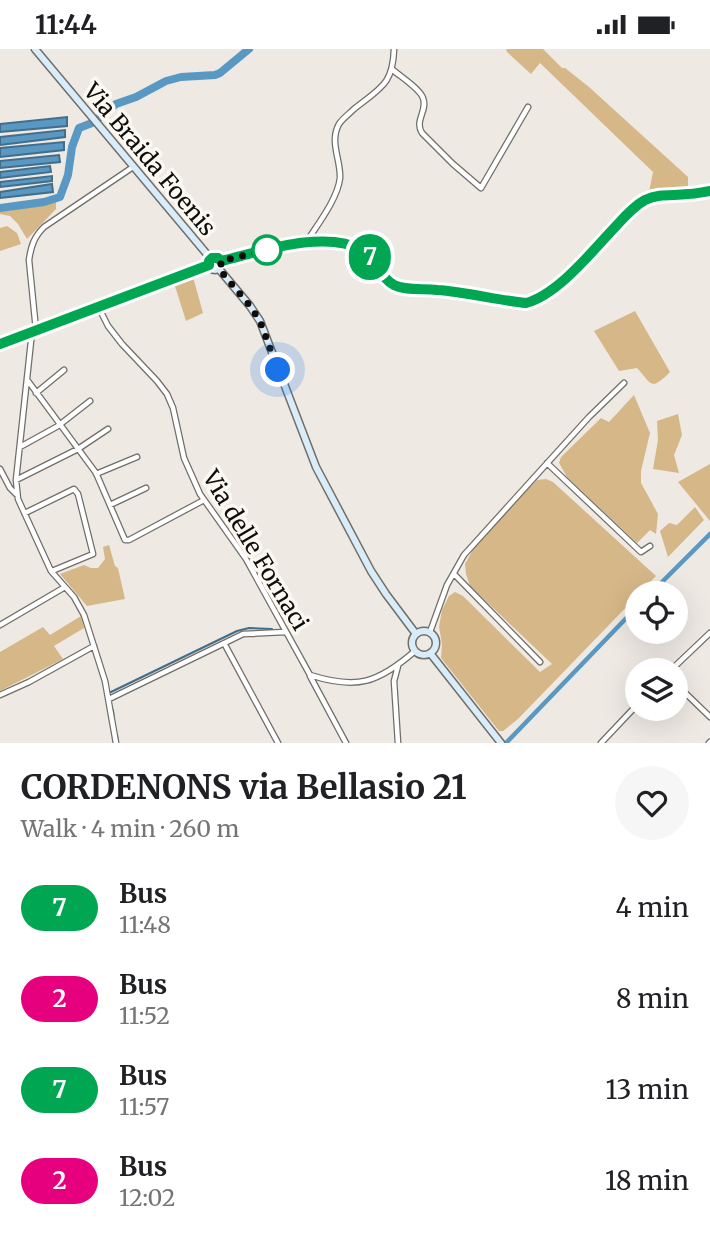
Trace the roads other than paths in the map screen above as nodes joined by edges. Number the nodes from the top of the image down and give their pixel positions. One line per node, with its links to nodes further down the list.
1 (35, 49): 5 (street, Via Braida Foenis)
2 (394, 49): 3 (street)
3 (393, 70): 4 (street); 7 (street)
4 (528, 107)
5 (133, 167): 8 (street, Via Braida Foenis); 11 (street)
6 (710, 191): 7 (street)
7 (307, 241): 9 (street)
8 (210, 262): 9 (street); 9 (street); 10 (street)
9 (220, 265): 39 (street, Via Braida Foenis)
10 (99, 308): 11 (street); 29 (street, Via delle Fornaci)
11 (34, 331): 12 (street); 14 (street)
12 (0, 344)
13 (64, 370): 16 (street)
14 (27, 380): 16 (street); 20 (street)
15 (624, 383): 23 (street)
16 (36, 393): 18 (street)
17 (90, 401): 18 (street)
18 (60, 425): 20 (street); 21 (street)
19 (108, 429): 21 (street)
20 (20, 447): 26 (street)
21 (78, 449): 25 (street); 26 (street)
22 (137, 457): 25 (street)
23 (547, 463): 32 (street); 34 (street)
24 (0, 469): 28 (street)
25 (96, 474): 30 (street)
26 (16, 480): 28 (street)
27 (146, 488): 30 (street)
28 (17, 494): 31 (street)
29 (204, 500): 30 (street); 37 (street, Via delle Fornaci)
30 (110, 505)
31 (24, 513): 33 (street); 33 (street)
32 (650, 546)
33 (51, 571): 35 (street)
34 (454, 574): 38 (street); 46 (street)
35 (65, 587): 36 (street); 42 (street)
36 (0, 625)
37 (285, 632): 41 (street); 48 (street, Via delle Fornaci)
38 (430, 632): 39 (street); 44 (street)
39 (416, 633): 43 (street)
40 (710, 633): 45 (street)
41 (224, 643): 51 (street); 55 (street)
42 (94, 646): 49 (street); 51 (street)
43 (415, 651): 44 (street); 47 (street)
44 (430, 653): 58 (street)
45 (684, 658)
46 (540, 662)
47 (398, 666): 48 (street); 57 (street)
48 (310, 675): 56 (street, Via delle Fornaci)
49 (0, 695)
50 (688, 696): 52 (street)
51 (109, 699): 54 (street)
52 (710, 717)
53 (625, 718): 59 (street)
54 (116, 743)
55 (278, 743)
56 (346, 743)
57 (398, 743)
58 (500, 743)
59 (601, 743)

